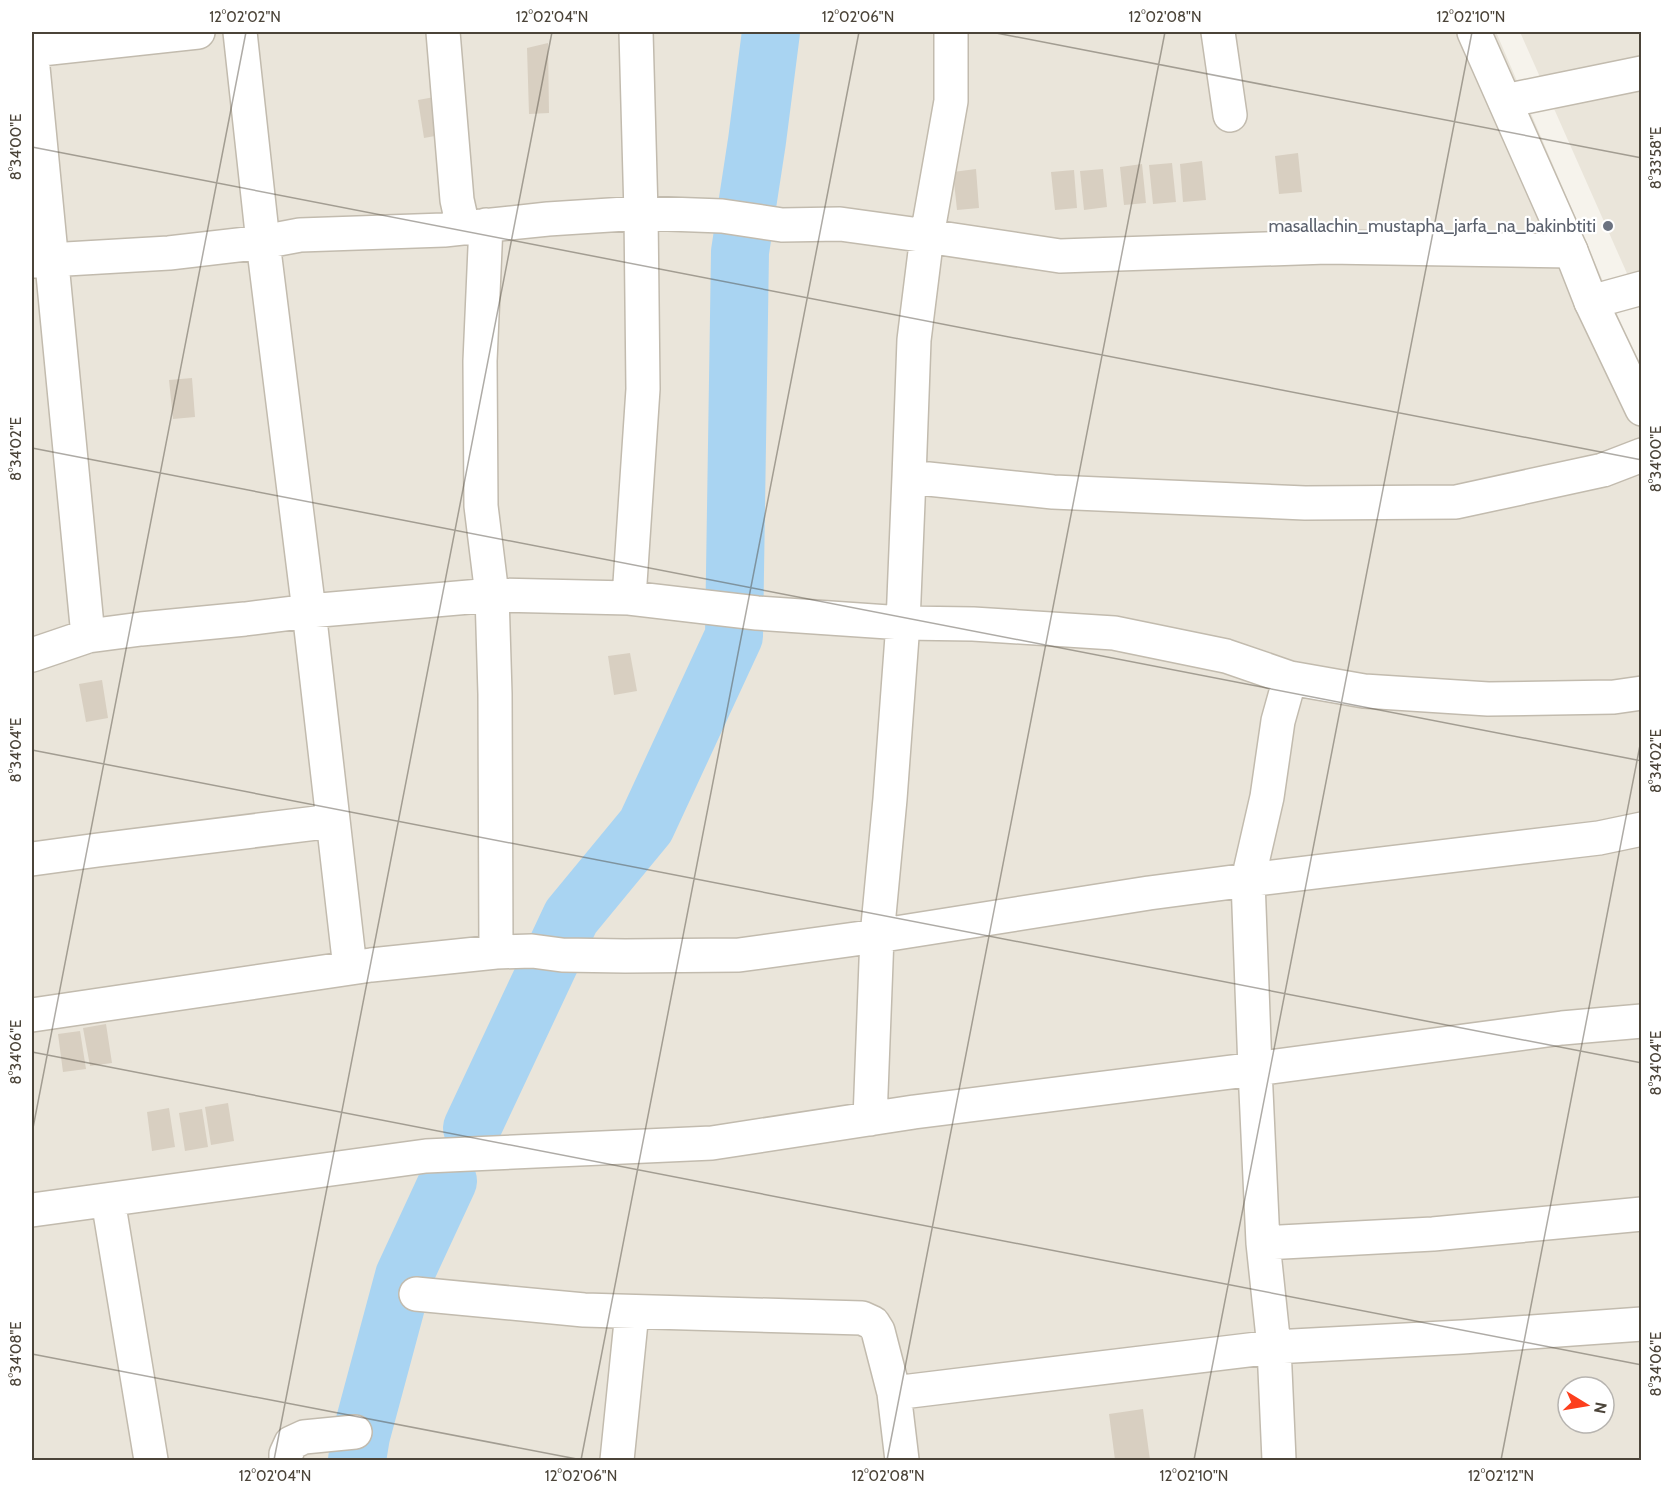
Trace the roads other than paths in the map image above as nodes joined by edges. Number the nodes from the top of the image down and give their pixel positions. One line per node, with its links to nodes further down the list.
1 (198, 32): 8 (street)
2 (240, 32): 16 (street)
3 (443, 32): 14 (street)
4 (636, 32): 13 (street)
5 (951, 32): 15 (street)
6 (1218, 32): 12 (street)
7 (1474, 32): 11 (street)
8 (32, 50)
9 (32, 57): 18 (street)
10 (1641, 72): 11 (street)
11 (1505, 101): 17 (street)
12 (1230, 115)
13 (641, 213): 14 (street); 15 (street); 25 (street)
14 (474, 226): 16 (street); 24 (street)
15 (927, 236): 17 (street); 23 (street)
16 (263, 242): 18 (street); 26 (street)
17 (1571, 250): 20 (street)
18 (41, 260): 28 (street)
19 (1641, 288): 20 (street)
20 (1591, 302): 21 (street)
21 (1641, 410)
22 (1641, 455): 23 (street)
23 (909, 477): 27 (street)
24 (492, 595): 25 (street); 26 (street); 37 (street)
25 (629, 598): 27 (street)
26 (309, 611): 28 (street); 32 (street)
27 (903, 623): 30 (street); 36 (street)
28 (88, 636): 29 (street)
29 (32, 655)
30 (1290, 678): 31 (street); 35 (street)
31 (1641, 693)
32 (333, 821): 34 (street); 38 (street)
33 (1641, 829): 35 (street)
34 (32, 860)
35 (1248, 880): 36 (street); 41 (street)
36 (877, 936): 37 (street); 42 (street)
37 (496, 952): 38 (street)
38 (350, 968): 39 (street)
39 (32, 1015)
40 (1641, 1021): 41 (street)
41 (1254, 1069): 42 (street); 46 (street)
42 (870, 1119): 43 (street)
43 (108, 1200): 44 (street); 53 (street)
44 (32, 1210)
45 (1641, 1214): 46 (street)
46 (1263, 1243): 50 (street)
47 (416, 1294): 48 (street)
48 (632, 1312): 51 (street); 55 (street)
49 (1641, 1324): 50 (street)
50 (1274, 1347): 51 (street); 57 (street)
51 (894, 1393): 56 (street)
52 (355, 1432): 54 (street)
53 (151, 1461)
54 (286, 1461)
55 (618, 1461)
56 (903, 1461)
57 (1279, 1461)

